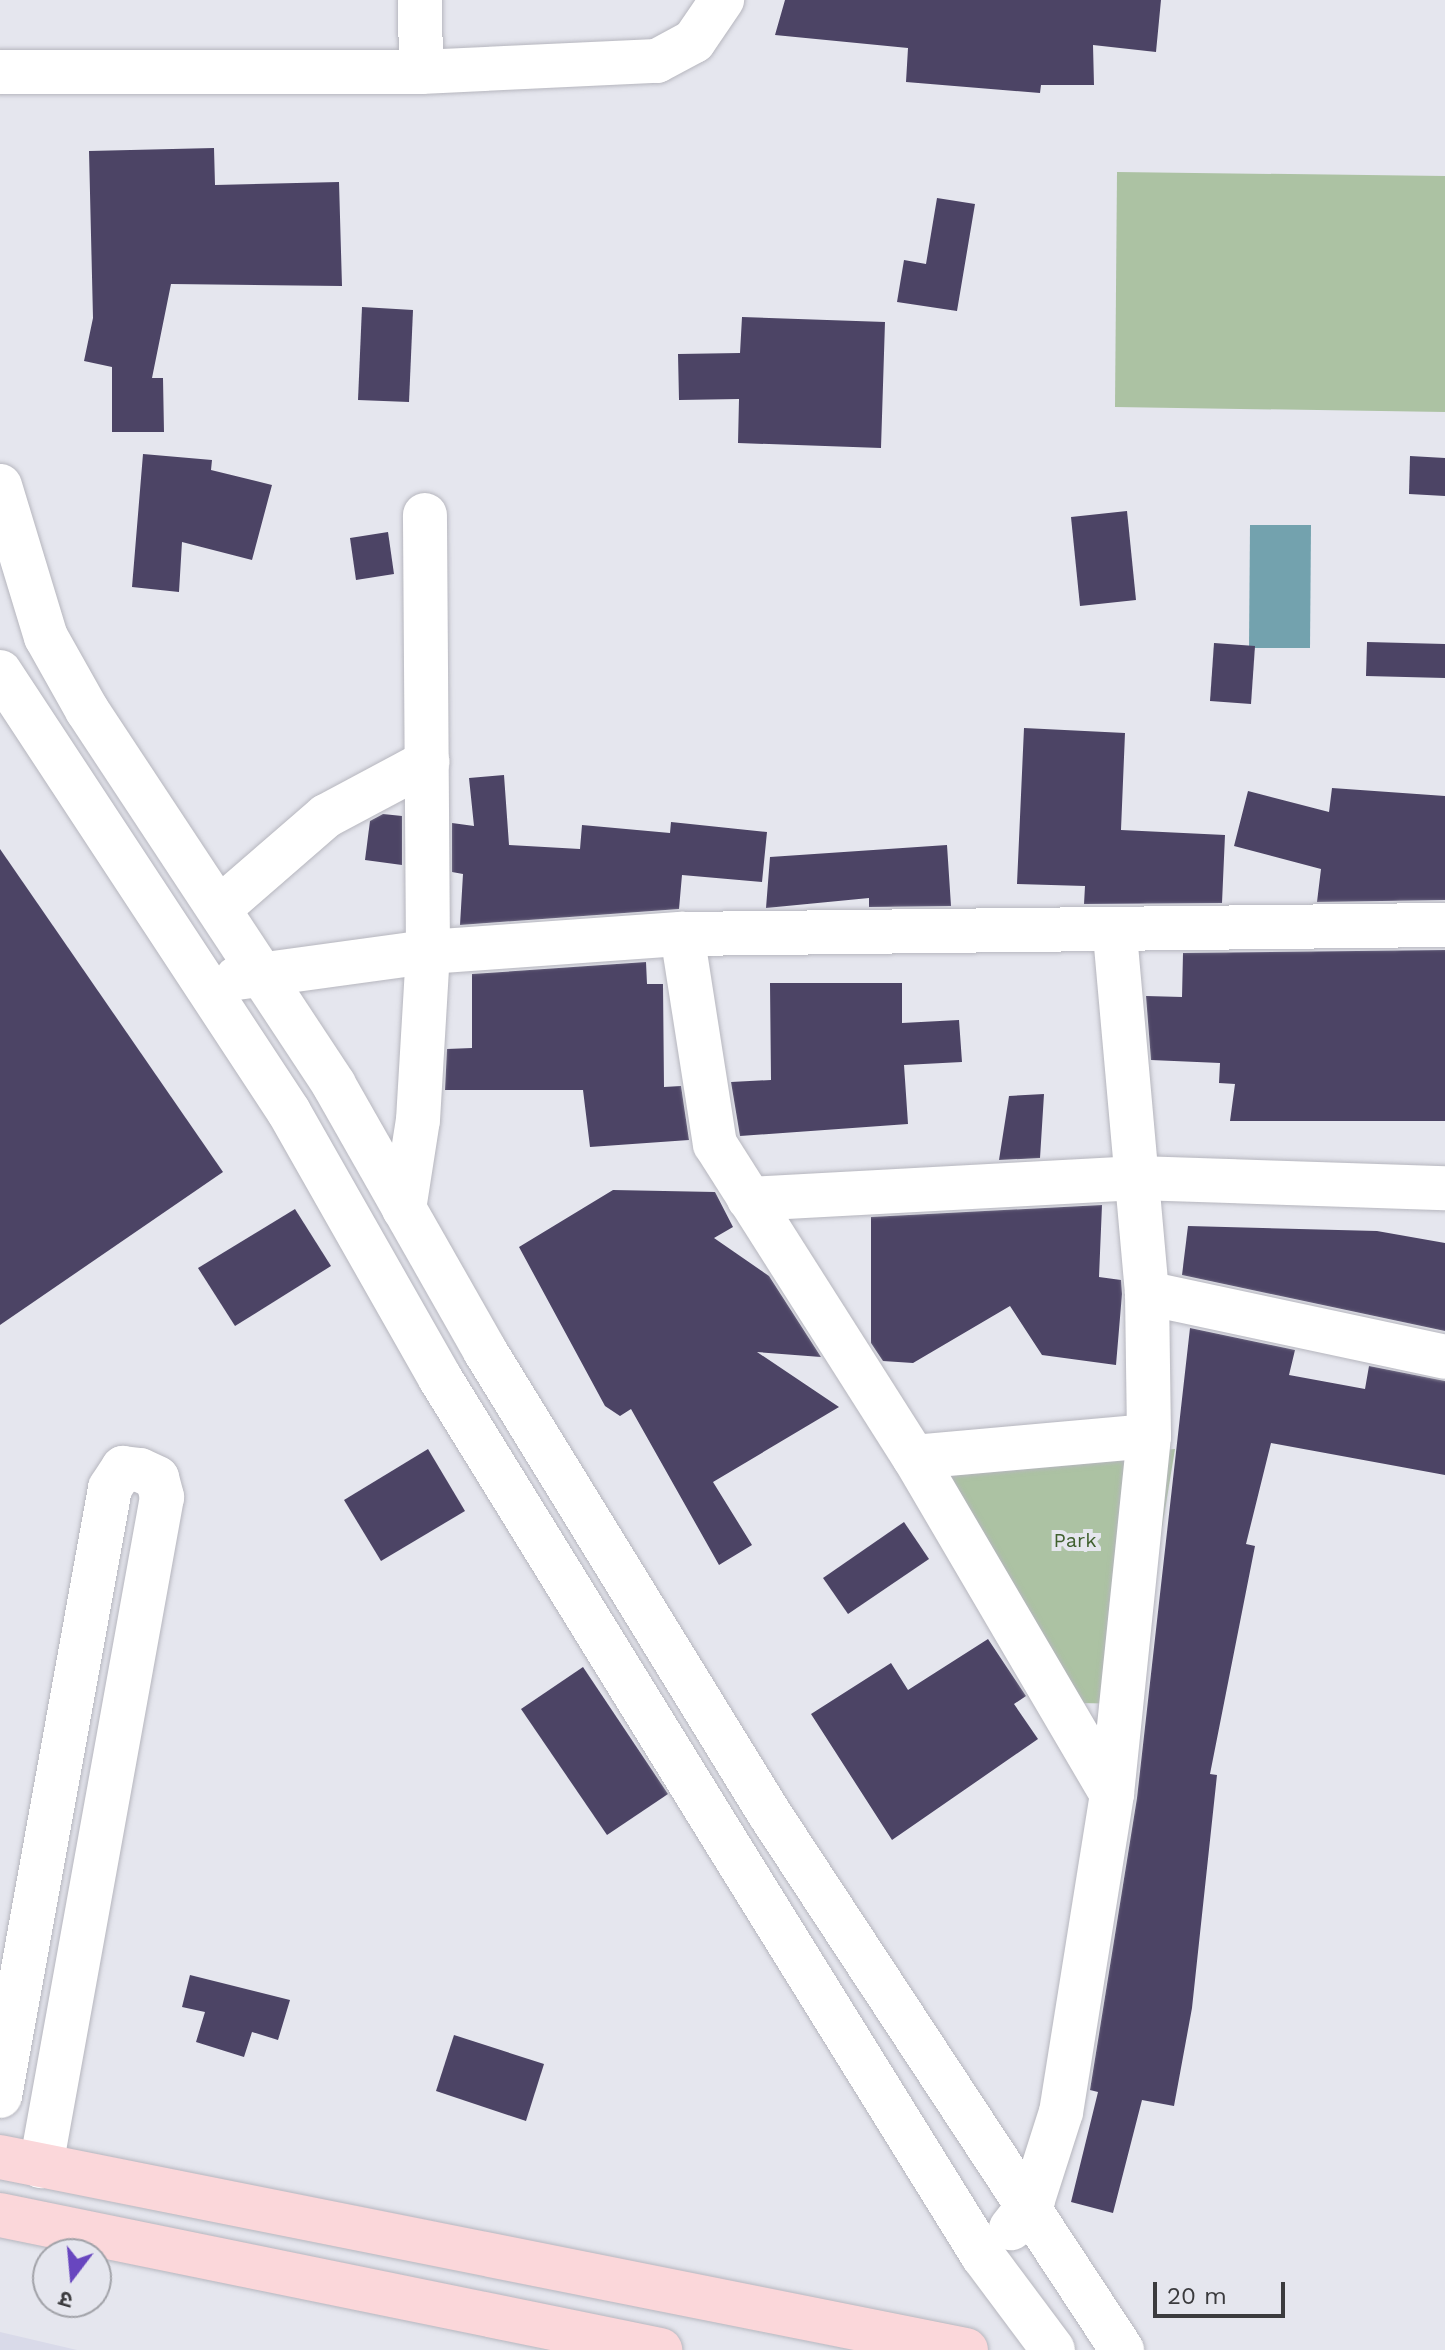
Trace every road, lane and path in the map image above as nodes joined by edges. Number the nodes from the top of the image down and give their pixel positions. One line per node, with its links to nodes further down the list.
1 (420, 0): 4 (street)
2 (722, 0): 4 (street)
3 (0, 72): 4 (street)
4 (421, 72)
5 (0, 486): 9 (street)
6 (425, 515): 8 (street)
7 (0, 672): 15 (street)
8 (427, 762): 9 (street); 13 (street)
9 (221, 907): 14 (street)
10 (1445, 925): 11 (street)
11 (1115, 931): 12 (street); 16 (street)
12 (682, 934): 13 (street); 18 (street)
13 (428, 952): 14 (street); 19 (street)
14 (263, 978): 15 (street); 19 (street)
15 (202, 979): 29 (street)
16 (1137, 1178): 17 (street); 18 (street); 20 (street)
17 (1445, 1188)
18 (749, 1199): 23 (street)
19 (404, 1209): 27 (street)
20 (1147, 1293): 21 (street); 22 (street)
21 (1445, 1357)
22 (1149, 1436): 23 (street); 24 (street)
23 (914, 1457): 24 (street)
24 (1112, 1794): 27 (street)
25 (0, 2096): 26 (street)
26 (20, 2162): 31 (main road)
27 (1027, 2213): 29 (street); 33 (street)
28 (0, 2215): 30 (main road)
29 (983, 2256): 32 (street)
30 (660, 2350)
31 (966, 2350)
32 (1053, 2350)
33 (1122, 2350)

